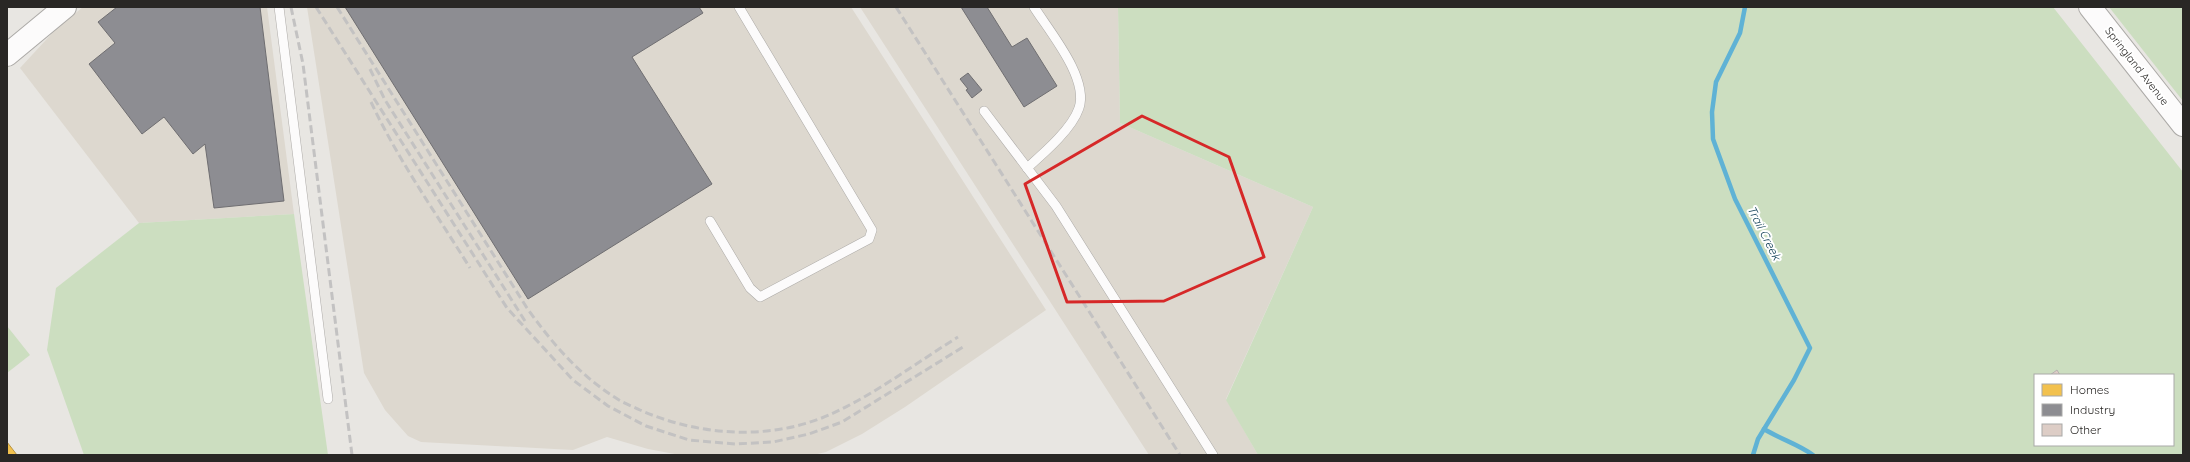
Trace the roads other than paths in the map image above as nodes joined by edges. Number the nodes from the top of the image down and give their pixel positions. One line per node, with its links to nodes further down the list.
1 (65, 7): 6 (street)
2 (279, 7): 11 (lane)
3 (739, 7): 10 (lane)
4 (1034, 7): 9 (lane)
5 (2090, 7): 8 (street, Springland Avenue)
6 (7, 55)
7 (984, 111): 9 (lane)
8 (2183, 125)
9 (1027, 168): 12 (lane)
10 (710, 221)
11 (328, 399)
12 (1213, 455)

